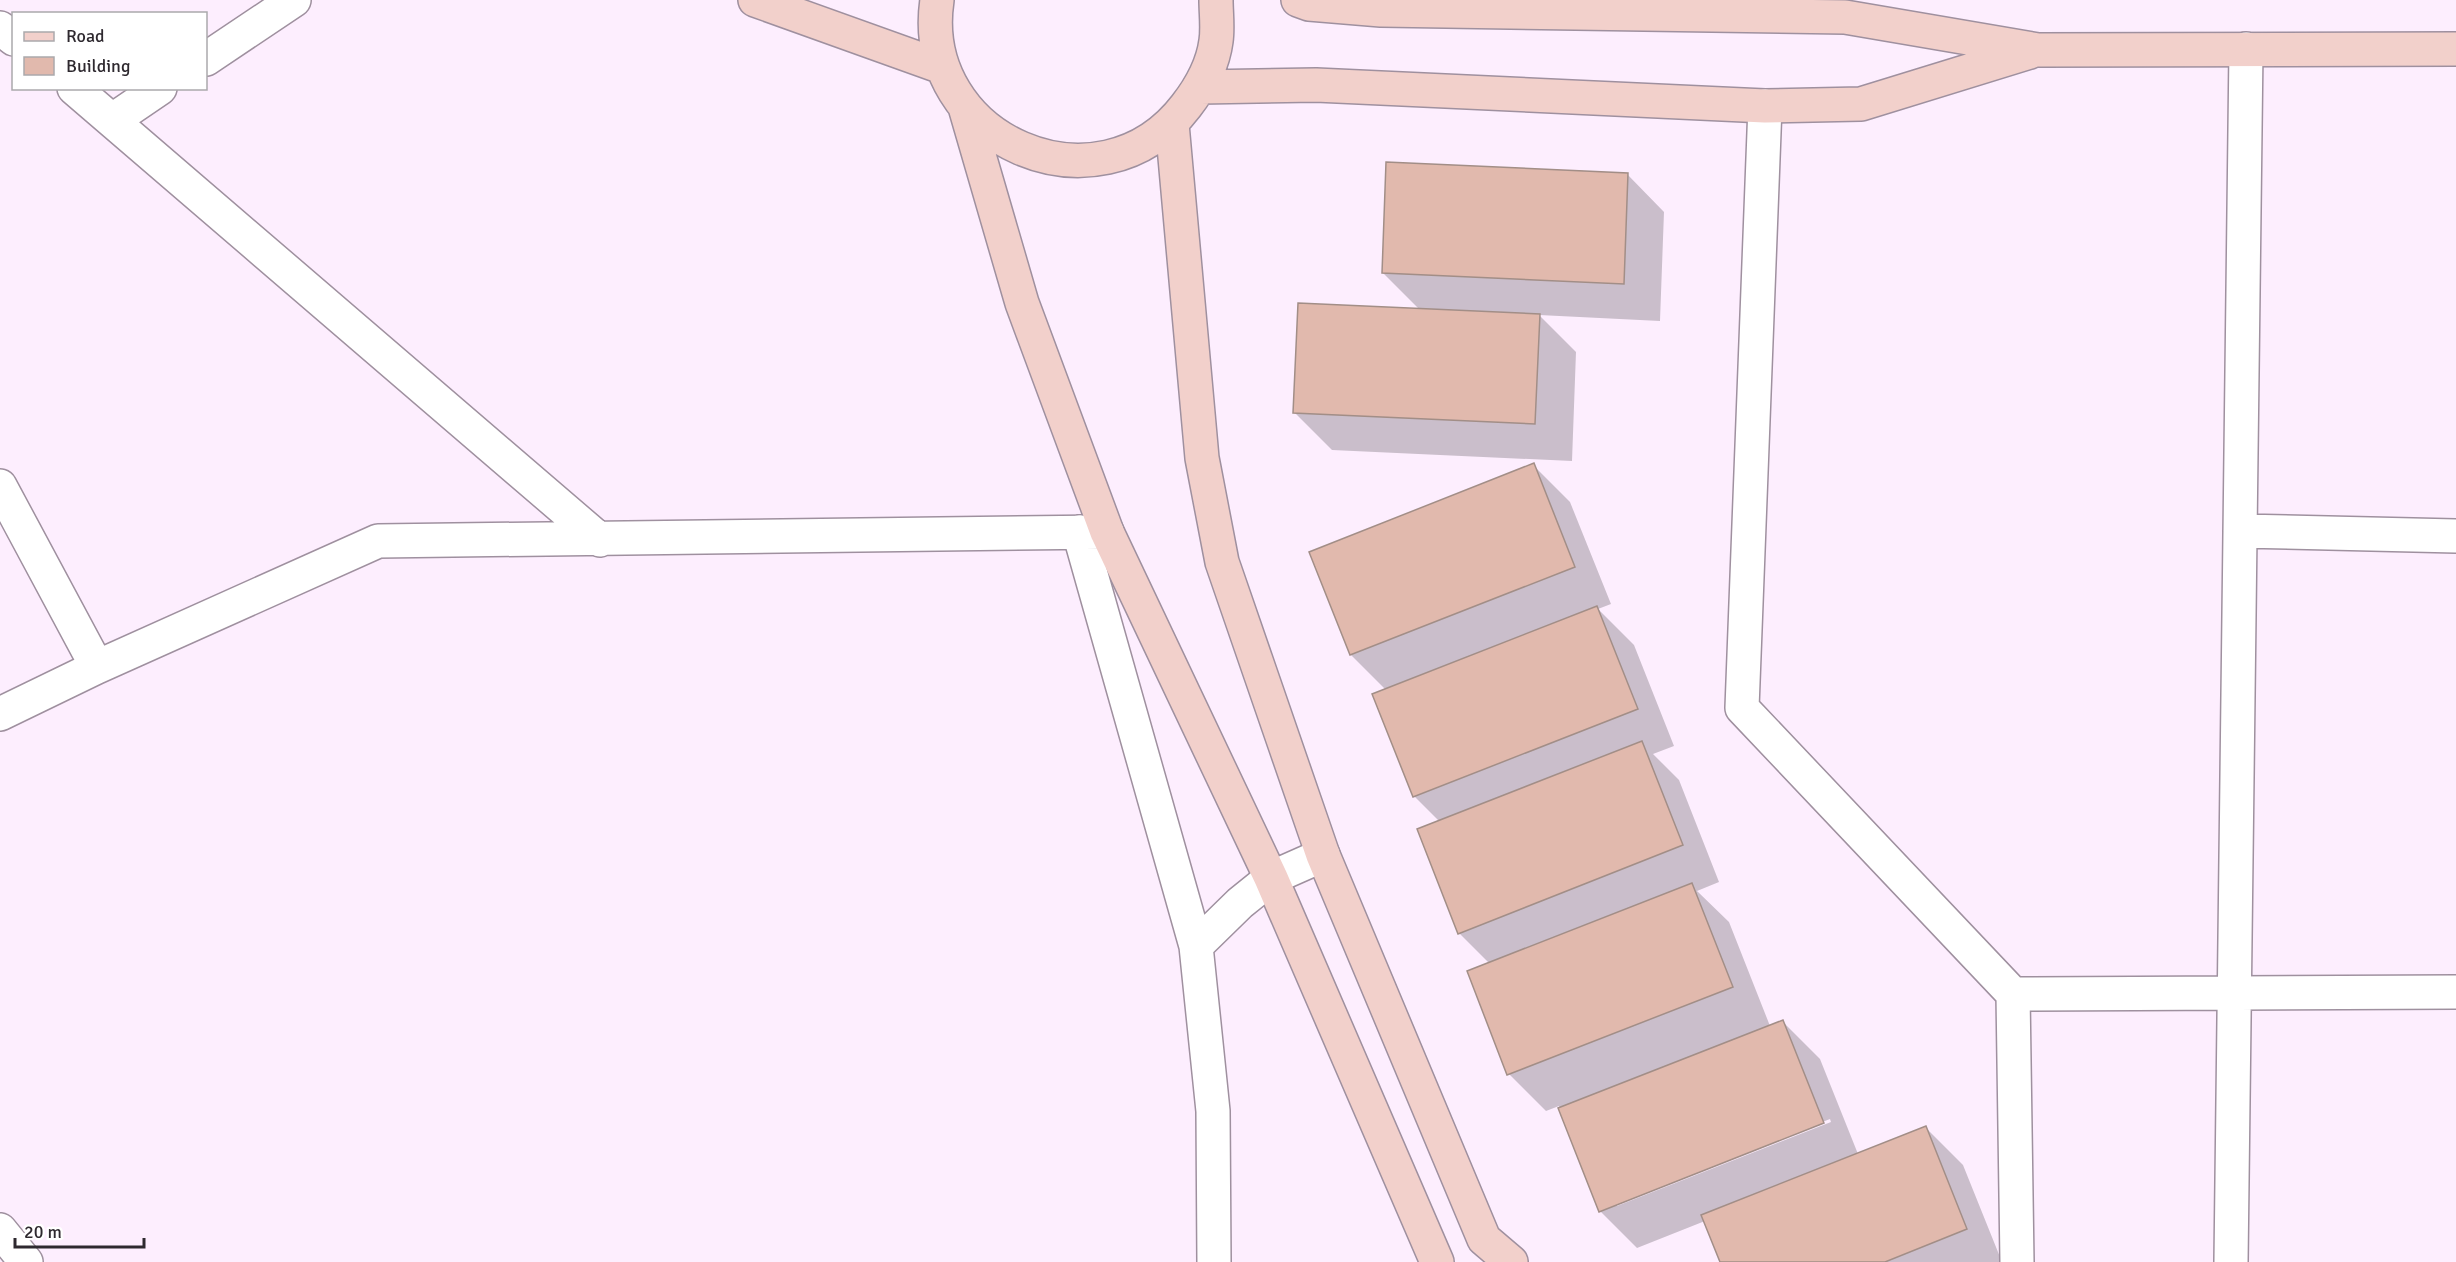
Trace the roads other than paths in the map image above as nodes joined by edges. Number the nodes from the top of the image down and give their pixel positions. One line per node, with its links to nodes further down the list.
1 (294, 0): 11 (street)
2 (755, 0): 12 (main road)
3 (938, 0): 12 (main road)
4 (1216, 0): 13 (main road)
5 (1298, 0): 10 (main road)
6 (0, 28): 7 (street)
7 (12, 37)
8 (2246, 49): 9 (main road); 10 (main road); 21 (street)
9 (2456, 49)
10 (2038, 50): 16 (main road)
11 (207, 58)
12 (942, 67): 17 (main road)
13 (1201, 87): 16 (main road); 19 (main road)
14 (76, 90): 18 (street)
15 (157, 90): 18 (street)
16 (1765, 106): 32 (street)
17 (965, 107): 19 (main road); 22 (main road)
18 (113, 120): 24 (street)
19 (1172, 124): 27 (main road)
20 (0, 486): 25 (street)
21 (2240, 531): 23 (street); 31 (street)
22 (1093, 532): 24 (street); 28 (main road); 29 (street)
23 (2456, 536)
24 (600, 540): 25 (street)
25 (97, 667): 26 (street)
26 (0, 714)
27 (1323, 855): 28 (street); 37 (main road)
28 (1271, 878): 29 (street); 36 (main road)
29 (1196, 946): 35 (street)
30 (2456, 992): 31 (street)
31 (2234, 993): 32 (street); 39 (street)
32 (2013, 994): 38 (street)
33 (0, 1230): 34 (street)
34 (26, 1262)
35 (1214, 1262)
36 (1437, 1262)
37 (1511, 1262)
38 (2017, 1262)
39 (2231, 1262)

